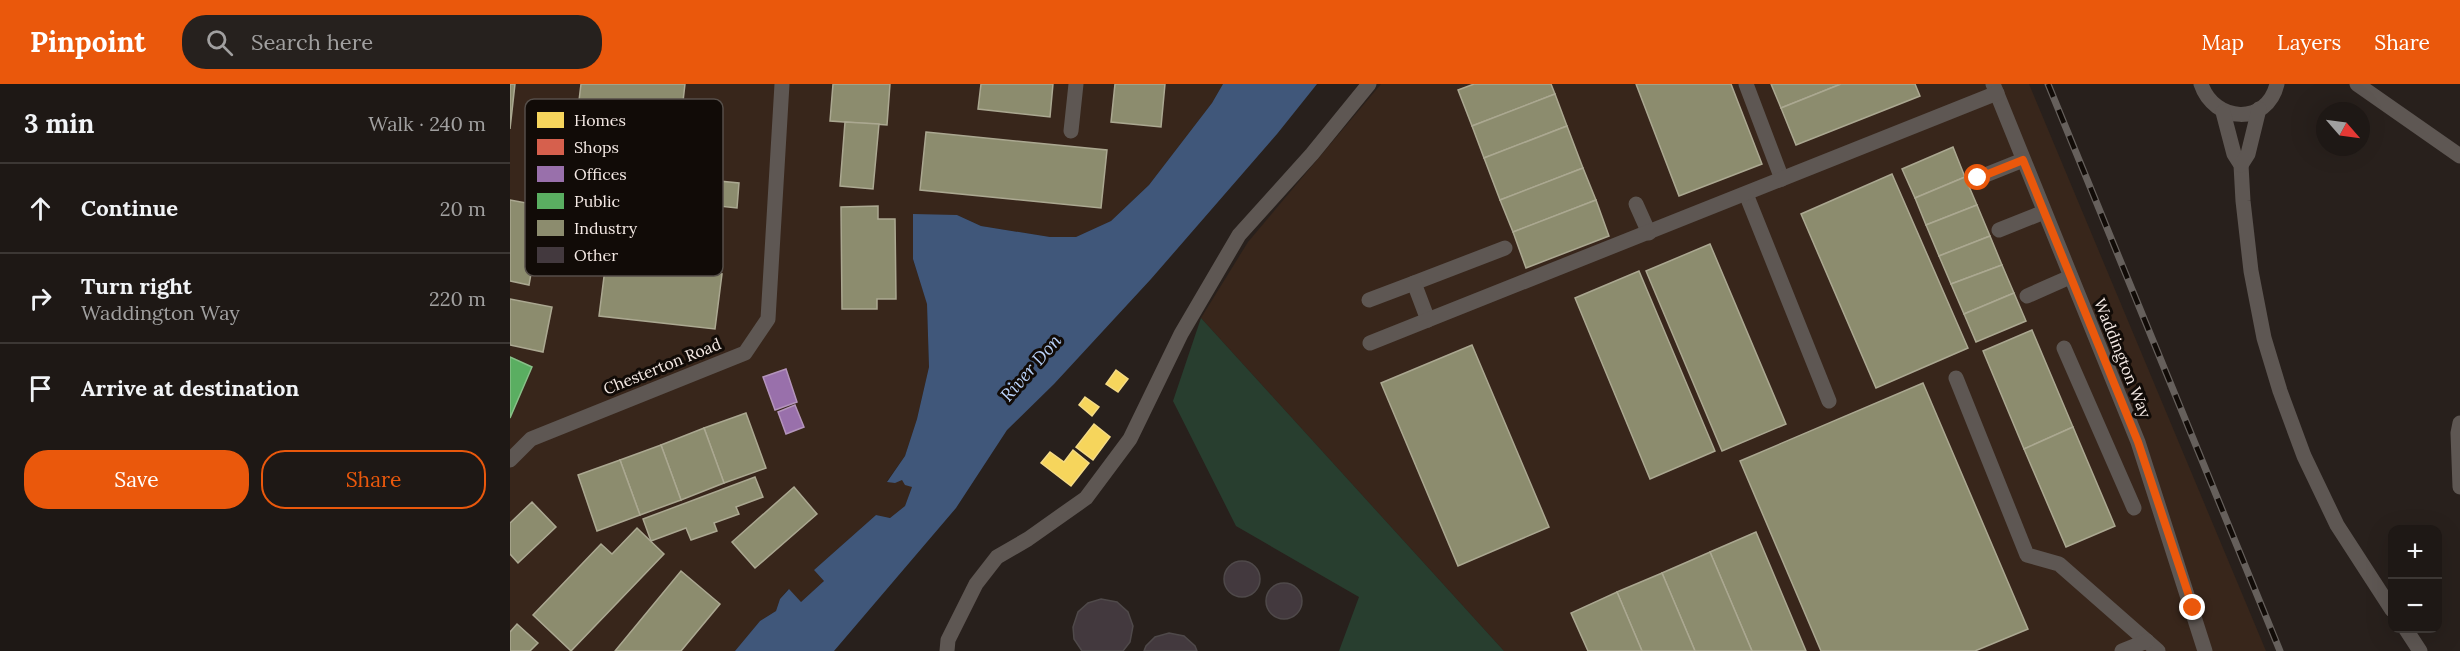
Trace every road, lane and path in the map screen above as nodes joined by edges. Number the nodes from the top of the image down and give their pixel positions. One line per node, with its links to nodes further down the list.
1 (782, 84): 33 (street, Chesterton Road)
2 (1076, 84): 11 (street)
3 (1369, 84): 41 (street)
4 (1746, 84): 16 (street)
5 (2201, 84): 10 (street)
6 (2277, 84): 9 (street)
7 (2356, 84): 12 (street)
8 (1995, 89): 13 (street, Waddington Way); 16 (street)
9 (2259, 109): 10 (street); 14 (street)
10 (2223, 112): 14 (street)
11 (1071, 131)
12 (2460, 156)
13 (2023, 160): 15 (street); 19 (street, Waddington Way)
14 (2241, 165): 38 (street)
15 (1978, 178)
16 (1782, 180): 17 (street)
17 (1746, 194): 21 (street); 31 (street)
18 (1636, 204): 21 (street)
19 (2044, 212): 20 (street); 23 (street, Waddington Way)
20 (1999, 230)
21 (1649, 233): 27 (street)
22 (1505, 248): 24 (street)
23 (2070, 277): 25 (street); 34 (street, Waddington Way)
24 (1414, 283): 26 (street); 27 (street)
25 (2027, 296)
26 (1369, 300)
27 (1428, 320): 28 (street)
28 (1370, 343)
29 (2064, 348): 35 (street)
30 (1956, 378): 40 (street)
31 (1829, 401)
32 (2460, 423): 36 (street)
33 (510, 460)
34 (2150, 478): 35 (street); 43 (street, Waddington Way)
35 (2125, 487): 37 (street)
36 (2460, 487)
37 (2134, 508)
38 (2388, 604)
39 (2408, 633): 44 (street)
40 (2152, 646): 42 (street)
41 (947, 651)
42 (2122, 651)
43 (2205, 651)
44 (2420, 651)

